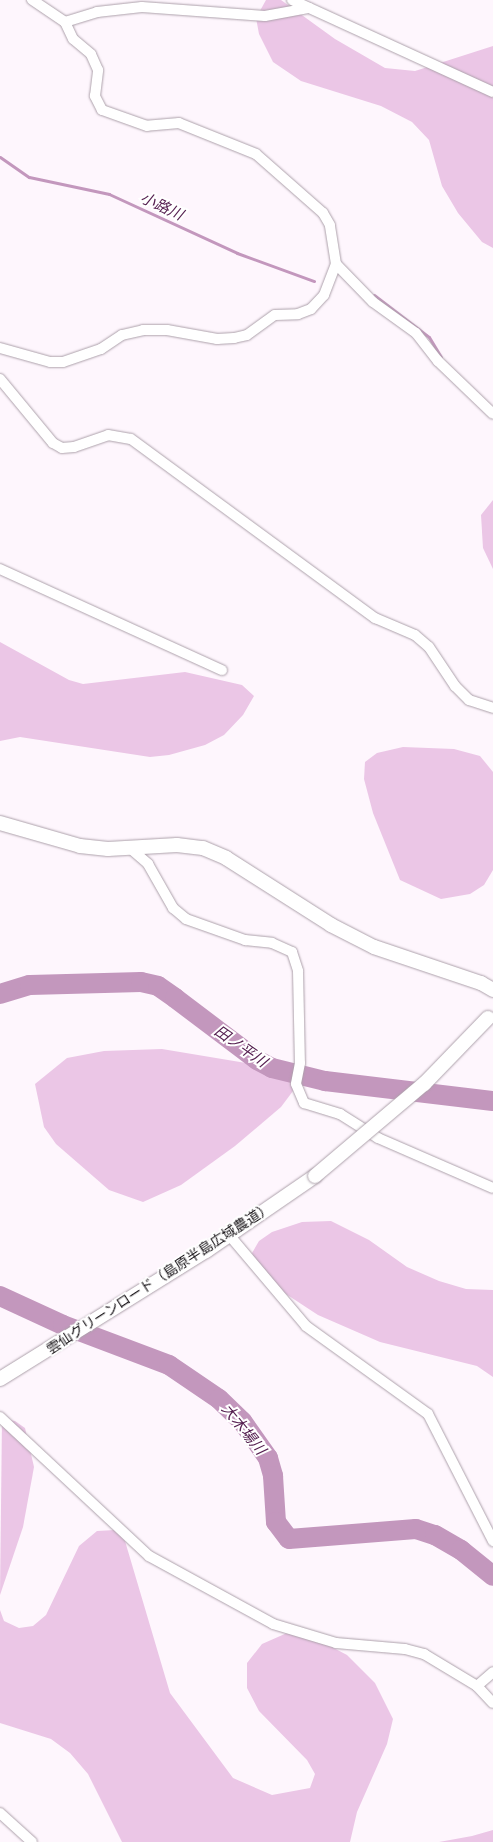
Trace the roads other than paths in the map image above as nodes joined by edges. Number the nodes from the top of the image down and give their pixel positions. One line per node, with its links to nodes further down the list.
1 (32, 0): 4 (street)
2 (292, 0): 3 (street)
3 (309, 8): 4 (street); 5 (street)
4 (65, 22): 6 (street)
5 (493, 92)
6 (336, 264): 7 (street); 9 (street)
7 (0, 348)
8 (0, 379): 12 (street)
9 (493, 414)
10 (0, 569): 11 (street)
11 (222, 670)
12 (493, 708)
13 (0, 823): 14 (street)
14 (131, 848): 15 (street); 17 (street)
15 (493, 990)
16 (490, 1015): 18 (street, 雲仙グリーンロード（島原半島広域農道）, bridge)
17 (493, 1188)
18 (230, 1236): 19 (street, 雲仙グリーンロード（島原半島広域農道）); 21 (street)
19 (0, 1380)
20 (0, 1416): 23 (street)
21 (493, 1542)
22 (493, 1672): 23 (street)
23 (477, 1686): 24 (street)
24 (493, 1703)
25 (0, 1813): 26 (street)
26 (32, 1842)

